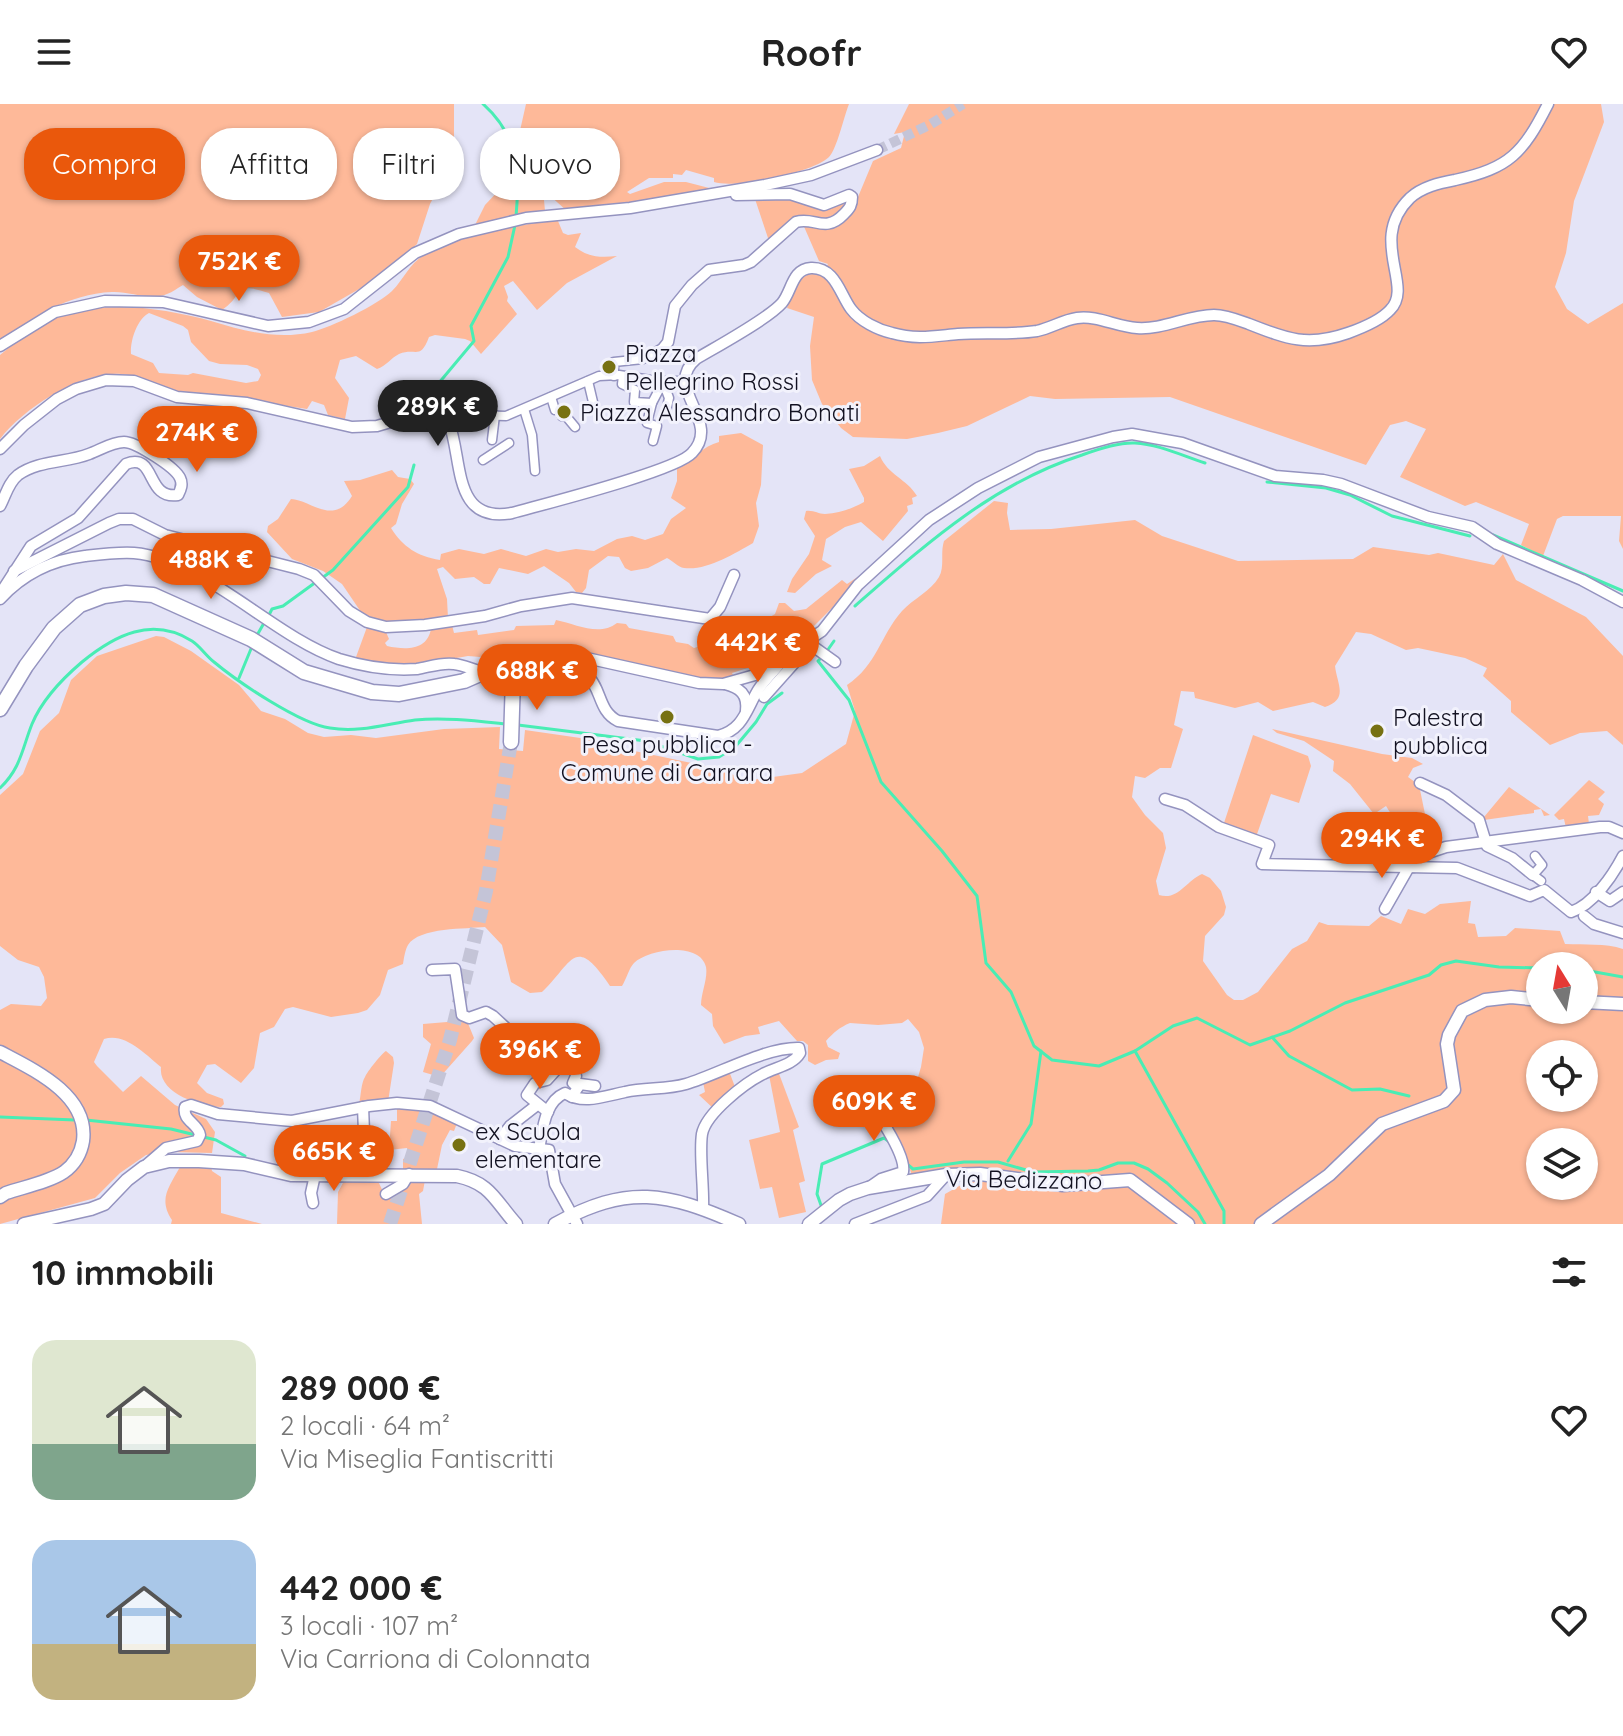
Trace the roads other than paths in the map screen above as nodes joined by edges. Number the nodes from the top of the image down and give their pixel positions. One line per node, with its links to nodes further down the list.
1 (1548, 104): 7 (street)
2 (877, 150): 3 (street)
3 (725, 190): 4 (street); 5 (street)
4 (0, 346)
5 (664, 347): 6 (street)
6 (619, 376): 8 (street); 9 (street); 12 (street)
7 (684, 376): 9 (street); 16 (street)
8 (590, 380): 10 (street); 11 (street)
9 (661, 380): 12 (street); 14 (street)
10 (551, 397): 13 (street); 17 (street)
11 (593, 402)
12 (652, 403): 19 (street)
13 (524, 409): 15 (street); 23 (street)
14 (666, 412)
15 (495, 415): 16 (street); 18 (street)
16 (442, 416): 21 (street)
17 (575, 427)
18 (492, 440)
19 (653, 441)
20 (509, 443): 22 (street)
21 (0, 449)
22 (483, 460)
23 (535, 471)
24 (0, 506): 25 (street)
25 (14, 571): 26 (street); 27 (street)
26 (734, 575)
27 (0, 597): 33 (street)
28 (1623, 602): 29 (street)
29 (807, 642): 30 (street); 32 (street); 36 (street)
30 (792, 651): 35 (street); 38 (street)
31 (523, 654): 34 (street); 34 (street); 35 (street)
32 (835, 662)
33 (488, 672): 34 (main road); 37 (main road)
34 (515, 673): 38 (street); 39 (main road)
35 (723, 684): 38 (street)
36 (764, 697)
37 (0, 709)
38 (745, 717)
39 (512, 739)
40 (1420, 783): 43 (street)
41 (1165, 799): 46 (street)
42 (1623, 833): 43 (street)
43 (1485, 843): 46 (street); 47 (street)
44 (1535, 856): 47 (street)
45 (1623, 856): 48 (street)
46 (1412, 867): 47 (street); 50 (street)
47 (1542, 885): 48 (street)
48 (1596, 892): 49 (street)
49 (1622, 893)
50 (1385, 909)
51 (1584, 916): 52 (street)
52 (1623, 933)
53 (432, 970): 59 (street)
54 (1526, 999): 86 (street)
55 (1598, 1003): 56 (street)
56 (1623, 1004)
57 (561, 1040): 59 (street)
58 (0, 1052): 75 (street)
59 (551, 1075): 63 (street)
60 (595, 1086): 61 (street)
61 (575, 1087): 65 (street); 77 (street)
62 (858, 1087): 73 (street)
63 (537, 1105): 65 (street); 66 (street)
64 (363, 1107): 66 (street); 68 (street); 69 (street)
65 (548, 1112): 67 (street)
66 (500, 1139): 67 (street)
67 (544, 1150): 78 (street)
68 (144, 1167): 71 (street); 79 (street)
69 (360, 1174): 70 (street); 71 (street)
70 (409, 1174): 74 (street); 80 (street)
71 (315, 1175): 76 (street)
72 (946, 1175): 73 (street, Via Bedizzano); 84 (street); 85 (street, Via Bedizzano)
73 (868, 1188): 83 (street, Via Bedizzano)
74 (386, 1194)
75 (0, 1197)
76 (313, 1203)
77 (703, 1209): 78 (street); 82 (street)
78 (575, 1217): 81 (street)
79 (24, 1224)
80 (516, 1224)
81 (555, 1224)
82 (739, 1224)
83 (809, 1224)
84 (855, 1224)
85 (1188, 1224)
86 (1261, 1224)

